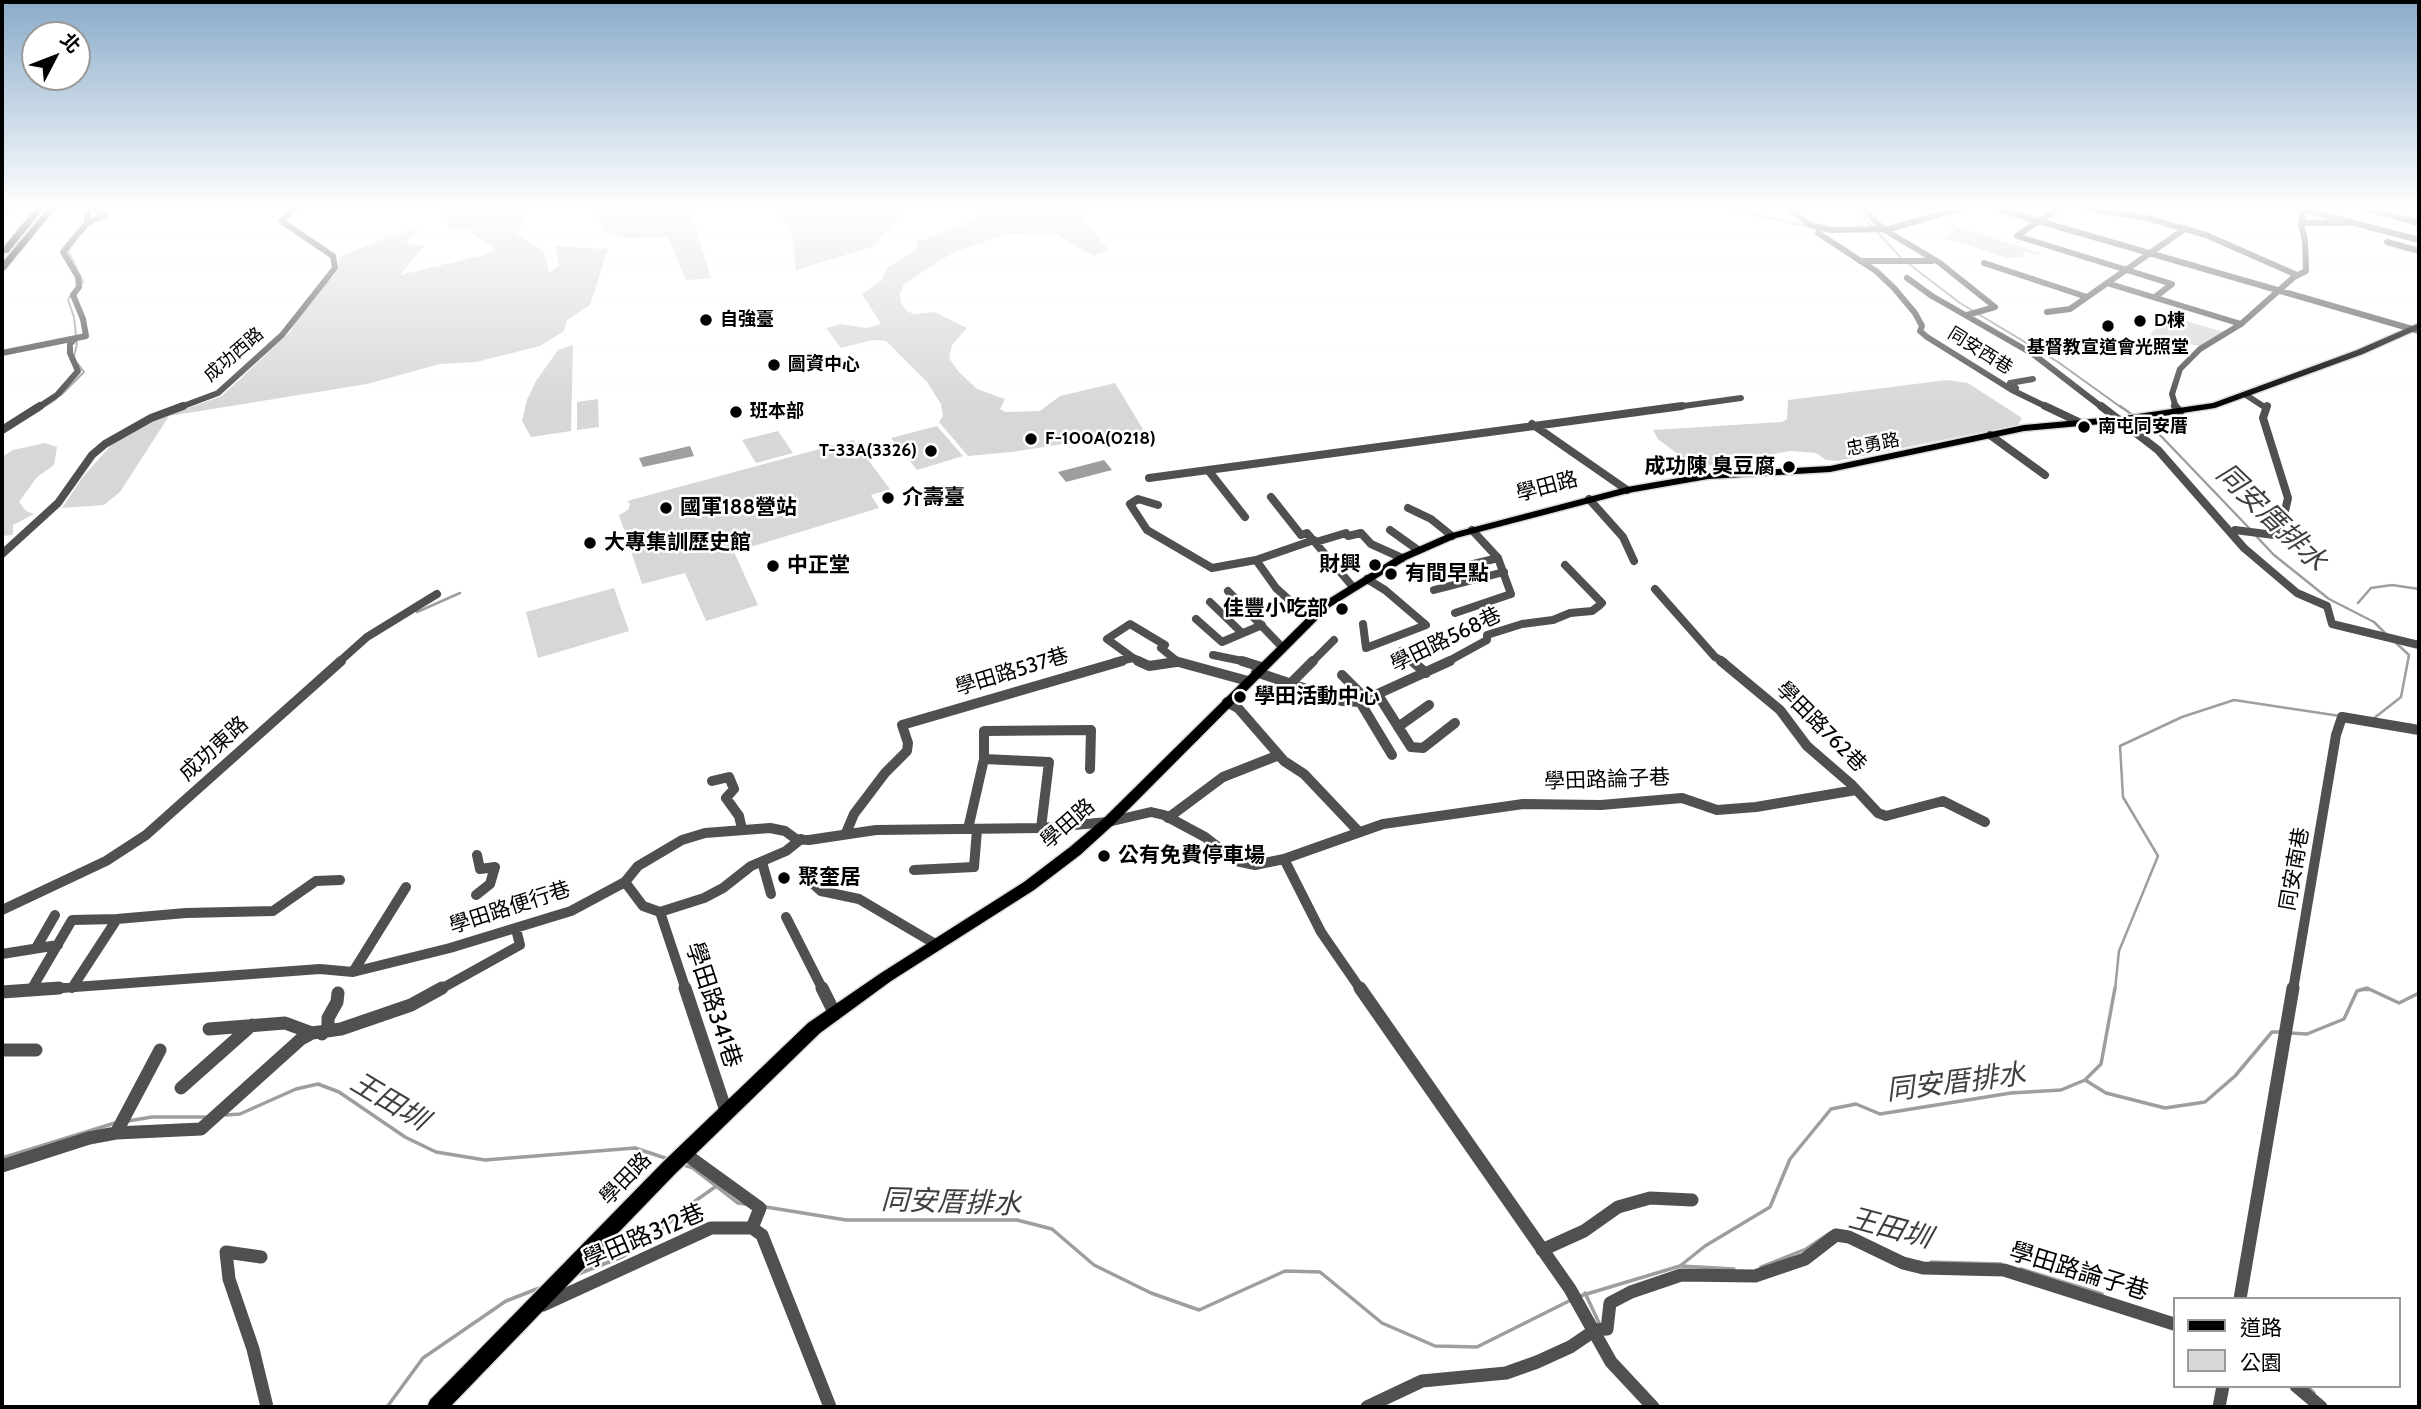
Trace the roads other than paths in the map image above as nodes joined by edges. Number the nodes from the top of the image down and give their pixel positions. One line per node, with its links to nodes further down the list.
1 (77, 275): 19 (street)
2 (330, 275): 46 (street, 成功西路)
3 (1880, 275): 24 (street, 同安西巷)
4 (1955, 275): 16 (street)
5 (2020, 275): 13 (street)
6 (2119, 275): 11 (street)
7 (2142, 275): 14 (street)
8 (2223, 275): 12 (street)
9 (2297, 275): 12 (street)
10 (1907, 278): 16 (street)
11 (2107, 283): 13 (street); 14 (street)
12 (2278, 291): 17 (street); 18 (street)
13 (2087, 297): 15 (street)
14 (2155, 298): 17 (street)
15 (2047, 312)
16 (1967, 314): 26 (street)
17 (2241, 324): 25 (street)
18 (2417, 329): 22 (main road)
19 (76, 339): 20 (street); 29 (street)
20 (2, 353)
21 (2033, 379): 24 (street)
22 (2246, 395): 25 (main road); 42 (street)
23 (1741, 398): 28 (street)
24 (2039, 402): 27 (street, 同安西巷)
25 (2180, 412): 26 (main road)
26 (2122, 419): 27 (main road, 忠勇路); 68 (street)
27 (2081, 423): 30 (main road, 忠勇路)
28 (1533, 425): 31 (street); 34 (street)
29 (2, 430)
30 (1990, 435): 32 (street); 34 (main road, 忠勇路)
31 (1208, 470): 33 (street); 39 (street)
32 (2045, 475)
33 (1149, 478)
34 (1627, 490): 36 (main road, 學田路)
35 (1271, 497): 44 (street)
36 (1589, 499): 41 (main road, 學田路); 50 (street)
37 (1158, 505): 49 (street)
38 (1408, 508): 43 (street)
39 (1245, 517)
40 (1390, 530): 45 (street)
41 (1472, 530): 43 (main road, 學田路); 48 (street)
42 (2235, 530)
43 (1452, 536): 45 (main road, 學田路)
44 (1315, 541): 47 (street); 49 (street); 55 (street)
45 (1418, 550): 47 (main road, 學田路)
46 (2, 554)
47 (1402, 558): 54 (main road, 學田路)
48 (1498, 558): 52 (street); 53 (street)
49 (1256, 560): 63 (street)
50 (1634, 561)
51 (1565, 565): 75 (street, 學田路568巷)
52 (1504, 572): 57 (street); 61 (street)
53 (1433, 574)
54 (1367, 579): 55 (main road, 學田路); 64 (street)
55 (1353, 587): 63 (main road, 學田路)
56 (1655, 589): 90 (street, 學田路762巷)
57 (1434, 590)
58 (1228, 591): 65 (street)
59 (437, 594): 110 (street, 成功東路)
60 (1210, 602): 66 (street)
61 (1455, 613)
62 (1196, 619): 66 (street)
63 (1310, 619): 69 (main road, 學田路)
64 (1363, 624)
65 (1262, 625): 66 (street); 69 (street)
66 (1242, 633)
67 (1334, 640): 77 (street)
68 (2419, 645)
69 (1282, 647): 74 (main road, 學田路)
70 (1401, 651): 75 (street)
71 (1213, 655): 74 (street)
72 (1133, 658): 73 (street, 學田路537巷); 73 (street); 98 (street, 學田路537巷)
73 (1176, 662): 74 (street, 學田路537巷)
74 (1255, 673): 77 (street, 學田路568巷); 80 (main road, 學田路)
75 (1426, 673): 78 (street, 學田路568巷)
76 (1342, 675): 79 (street)
77 (1291, 683): 79 (street, 學田路568巷)
78 (1378, 695): 79 (street, 學田路568巷); 83 (street)
79 (1363, 701): 86 (street)
80 (1227, 702): 85 (street); 92 (main road, 學田路)
81 (1430, 705): 83 (street)
82 (1455, 723): 83 (street)
83 (1398, 727)
84 (2419, 730): 141 (street, 同安南巷)
85 (1279, 755): 91 (street); 97 (street)
86 (1392, 755)
87 (984, 759): 88 (street); 95 (street); 96 (street)
88 (1090, 769)
89 (712, 781): 94 (street)
90 (1856, 790): 93 (street, 學田路762巷); 97 (street, 學田路論子巷)
91 (1168, 817): 92 (street, 學田路論子巷); 101 (street, 學田路論子巷)
92 (1108, 822): 95 (street, 學田路便行巷); 117 (main road, 學田路)
93 (1984, 822)
94 (742, 828): 99 (street, 學田路便行巷); 105 (street, 學田路便行巷)
95 (1041, 828): 96 (street, 學田路便行巷)
96 (973, 829): 98 (street, 學田路便行巷); 103 (street)
97 (1359, 832): 101 (street, 學田路論子巷)
98 (846, 833): 99 (street, 學田路便行巷)
99 (802, 839): 102 (street)
100 (477, 855): 109 (street)
101 (1284, 859): 139 (street)
102 (762, 862): 108 (street); 111 (street)
103 (914, 870)
104 (340, 880): 114 (street)
105 (625, 882): 111 (street); 115 (street, 學田路便行巷)
106 (811, 882): 117 (street)
107 (406, 887): 120 (street)
108 (771, 894)
109 (476, 895)
110 (2, 910)
111 (660, 912): 133 (street, 學田路341巷)
112 (55, 915): 118 (street)
113 (786, 918): 125 (street)
114 (117, 919): 116 (street); 121 (street)
115 (516, 929): 120 (street, 學田路便行巷); 128 (street)
116 (58, 945): 118 (street); 122 (street)
117 (937, 945): 125 (main road, 學田路)
118 (36, 948): 119 (street)
119 (2, 954)
120 (354, 972): 121 (street, 學田路便行巷)
121 (72, 988): 122 (street, 學田路便行巷)
122 (32, 990): 123 (street, 學田路便行巷)
123 (2, 993)
124 (338, 993): 128 (street)
125 (835, 1014): 133 (main road, 學田路)
126 (253, 1025): 127 (street); 128 (street); 132 (street)
127 (209, 1028)
128 (317, 1033): 134 (street)
129 (2, 1050): 130 (street)
130 (36, 1050)
131 (160, 1050): 134 (street)
132 (181, 1088)
133 (726, 1111): 135 (main road, 學田路)
134 (116, 1133): 136 (street)
135 (684, 1153): 138 (street); 142 (main road, 學田路)
136 (2, 1166)
137 (1692, 1200): 139 (street)
138 (752, 1227): 142 (street, 學田路312巷); 149 (street)
139 (1542, 1250): 144 (street)
140 (261, 1257): 147 (street)
141 (2240, 1297)
142 (529, 1312): 148 (main road)
143 (2172, 1323): 144 (street, 學田路論子巷)
144 (1595, 1330): 150 (street, 學田路論子巷); 151 (street)
145 (2223, 1388): 152 (street)
146 (2298, 1388): 153 (street)
147 (267, 1407)
148 (437, 1407)
149 (830, 1407)
150 (1367, 1407)
151 (1653, 1407)
152 (2219, 1407)
153 (2321, 1407)

